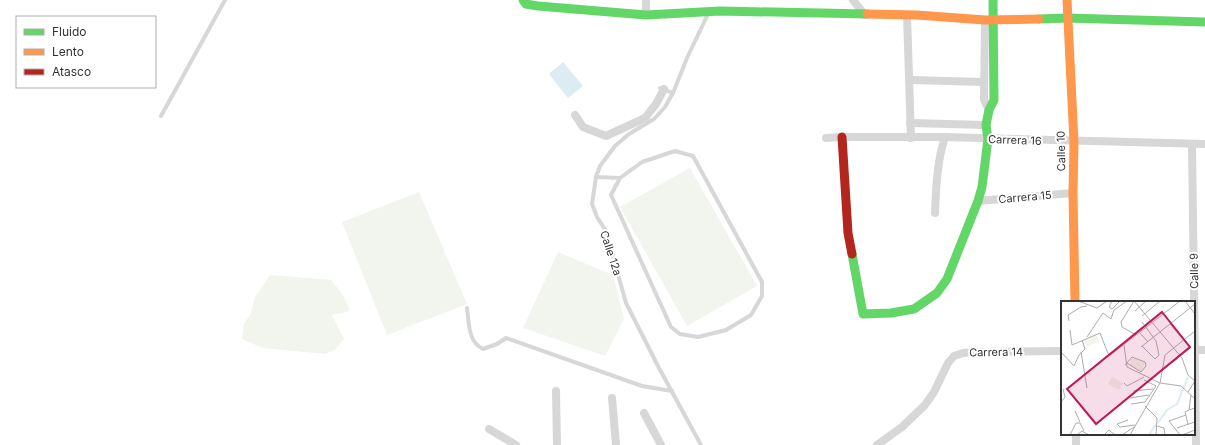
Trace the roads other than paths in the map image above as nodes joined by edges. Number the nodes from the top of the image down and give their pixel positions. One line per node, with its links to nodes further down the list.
1 (225, 0): 20 (lane)
2 (523, 0): 10 (street)
3 (646, 0): 10 (street)
4 (853, 0): 8 (street)
5 (993, 0): 12 (street)
6 (1066, 0): 11 (street, Calle 10)
7 (709, 12): 8 (street); 10 (street); 17 (lane, Calle 12a)
8 (865, 15): 9 (street)
9 (907, 15): 12 (street); 14 (street)
10 (646, 16)
11 (1067, 18): 12 (street); 13 (street); 28 (street, Calle 10)
12 (989, 20): 15 (street); 18 (street)
13 (1205, 22)
14 (910, 80): 15 (street); 21 (street)
15 (984, 82): 18 (street)
16 (662, 88): 17 (lane); 19 (street)
17 (673, 93): 31 (lane, Calle 12a)
18 (988, 110): 22 (street)
19 (575, 115)
20 (161, 116)
21 (910, 123): 22 (street); 26 (street)
22 (986, 125): 27 (street)
23 (842, 137): 25 (street, Carrera 16); 26 (street, Carrera 16); 34 (street)
24 (945, 137): 26 (street, Carrera 16); 27 (street, Carrera 16); 35 (street)
25 (826, 138)
26 (911, 138)
27 (988, 139): 28 (street, Carrera 16); 34 (street)
28 (1074, 142): 29 (street, Carrera 16); 33 (street, Calle 10)
29 (1192, 144): 30 (street, Carrera 16); 37 (street, Calle 9)
30 (1205, 144)
31 (596, 177): 32 (lane); 41 (lane, Calle 12a)
32 (620, 178): 32 (lane)
33 (1073, 193): 34 (street, Carrera 15); 36 (street, Calle 10)
34 (978, 201)
35 (935, 213)
36 (1075, 301)
37 (1194, 301)
38 (467, 308): 41 (lane)
39 (1061, 351): 51 (street, Carrera 14)
40 (556, 391): 47 (street)
41 (672, 391): 50 (lane, Calle 12a)
42 (612, 398): 48 (street)
43 (1195, 398): 52 (street, Calle 9)
44 (644, 413): 49 (street)
45 (488, 429): 46 (street)
46 (516, 445)
47 (557, 445)
48 (616, 445)
49 (661, 445)
50 (702, 445)
51 (877, 445)
52 (1196, 445)

